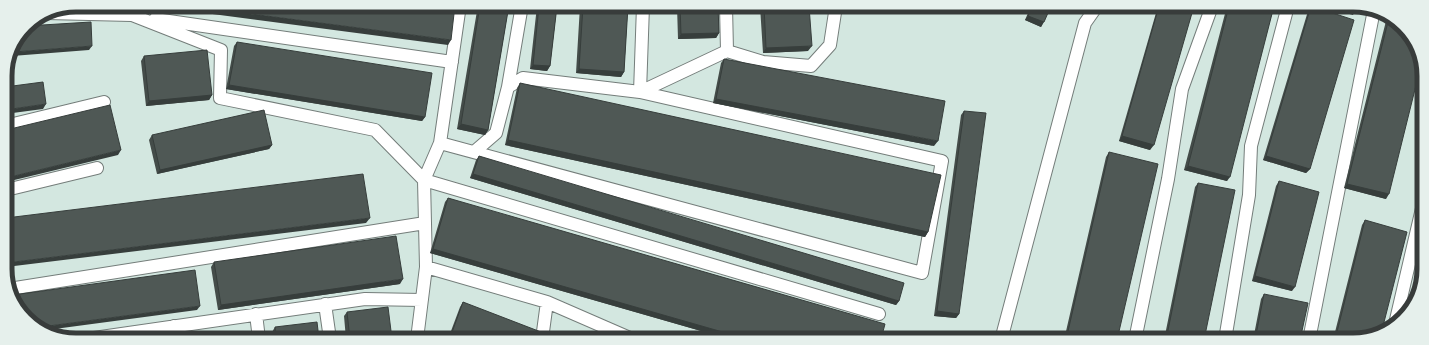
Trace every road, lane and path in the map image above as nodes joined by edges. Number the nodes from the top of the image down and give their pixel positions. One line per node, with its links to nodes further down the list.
1 (459, 12): 13 (lane)
2 (521, 12): 14 (lane)
3 (643, 12): 15 (lane)
4 (726, 12): 12 (lane)
5 (835, 12): 12 (lane)
6 (1093, 12): 41 (lane)
7 (1210, 12): 42 (lane)
8 (1286, 12): 43 (lane)
9 (65, 13): 10 (lane)
10 (132, 15): 13 (lane); 21 (lane)
11 (1373, 15): 44 (lane)
12 (727, 51): 15 (lane)
13 (452, 62): 18 (lane)
14 (508, 87): 15 (lane); 19 (lane)
15 (640, 92): 19 (lane)
16 (104, 102): 17 (lane)
17 (12, 125)
18 (440, 143): 19 (lane); 21 (lane)
19 (474, 152)
20 (96, 168): 22 (lane)
21 (424, 180): 23 (lane); 31 (lane)
22 (12, 189)
23 (425, 223): 25 (lane); 26 (lane)
24 (1417, 230): 32 (lane)
25 (426, 267): 27 (lane); 28 (lane)
26 (15, 288)
27 (422, 300): 29 (lane); 38 (lane)
28 (547, 302): 39 (lane); 40 (lane)
29 (325, 304): 30 (lane); 37 (lane)
30 (256, 314): 33 (lane); 36 (lane)
31 (879, 314)
32 (1397, 315)
33 (174, 326): 34 (lane); 35 (lane)
34 (131, 333)
35 (175, 333)
36 (258, 333)
37 (329, 333)
38 (418, 333)
39 (543, 333)
40 (618, 333)
41 (1003, 333)
42 (1136, 333)
43 (1226, 333)
44 (1310, 333)

